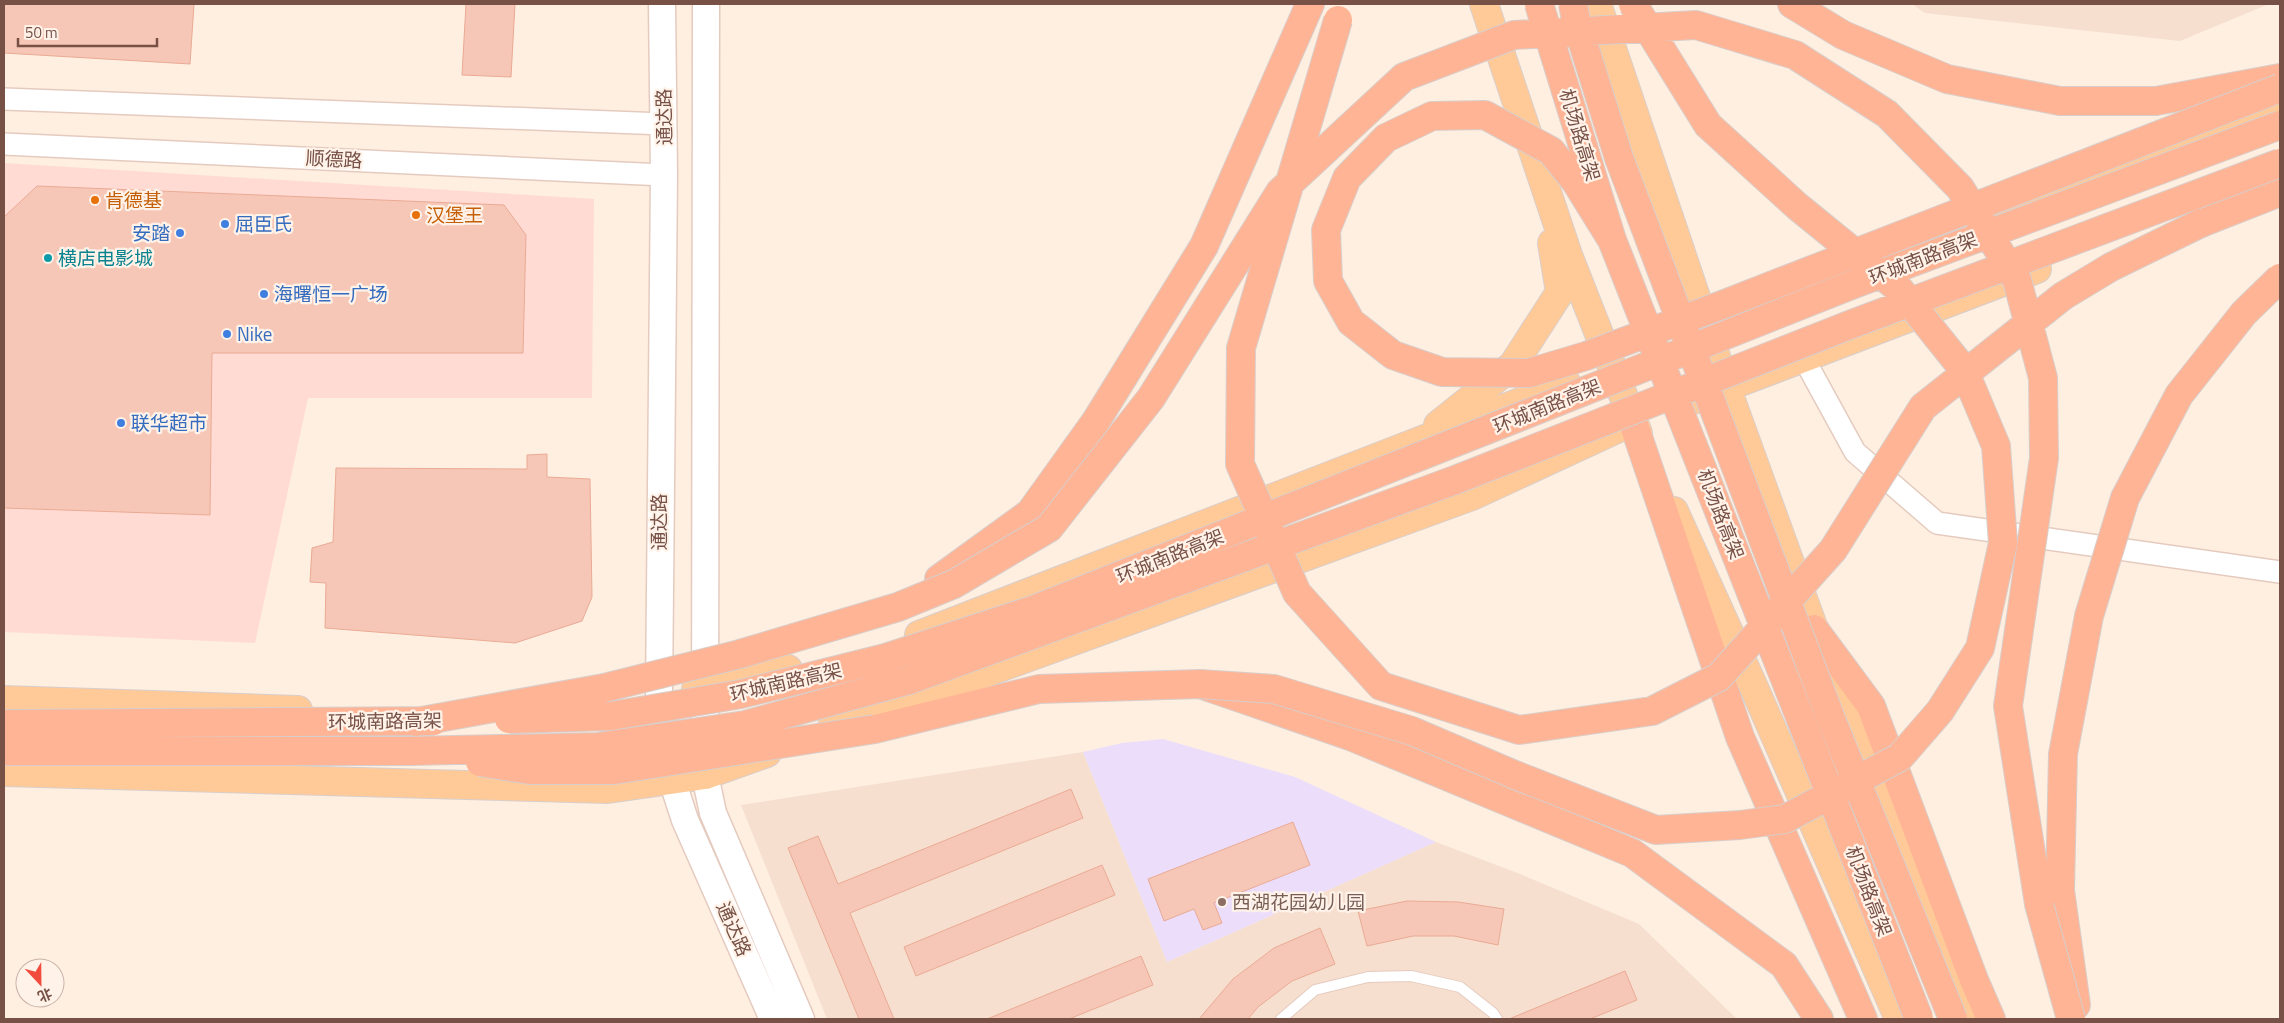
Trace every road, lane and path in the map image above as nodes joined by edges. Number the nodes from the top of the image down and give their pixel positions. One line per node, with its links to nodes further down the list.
1 (662, 4): 15 (street, 通达路)
2 (706, 4): 35 (street, 通达路)
3 (1310, 4): 32 (highway, bridge)
4 (1342, 4): 22 (highway, bridge)
5 (1484, 4): 19 (main road)
6 (1539, 4): 23 (highway, 机场路高架, bridge)
7 (1573, 4): 53 (highway, 机场路高架, bridge)
8 (1597, 4): 25 (main road)
9 (1633, 4): 34 (highway, bridge)
10 (1792, 4): 11 (highway)
11 (2280, 78)
12 (2280, 88): 23 (highway, bridge)
13 (4, 100): 15 (street)
14 (2280, 104): 25 (main road)
15 (664, 124): 21 (street, 通达路)
16 (2280, 125): 38 (highway, 环城南路高架, bridge)
17 (4, 144): 21 (street, 顺德路)
18 (2280, 163): 41 (highway, 环城南路高架, bridge)
19 (1539, 168): 27 (main road); 30 (main road)
20 (2280, 174): 26 (main road)
21 (664, 175): 36 (street, 通达路)
22 (2280, 192)
23 (1612, 240): 52 (highway, 机场路高架, bridge)
24 (2280, 278): 57 (highway, bridge)
25 (1708, 332): 27 (main road); 28 (main road)
26 (1804, 359): 28 (main road); 31 (street)
27 (1612, 366): 29 (main road); 30 (main road)
28 (1727, 389): 29 (main road); 33 (main road)
29 (1633, 422): 43 (main road); 50 (highway); 51 (main road)
30 (1417, 442): 35 (main road)
31 (2280, 572)
32 (898, 607): 38 (highway, bridge); 56 (highway, bridge)
33 (1814, 629): 54 (main road); 55 (highway)
34 (1200, 684): 41 (highway, bridge); 49 (highway, bridge)
35 (704, 688): 36 (main road); 43 (street, 通达路)
36 (659, 695): 37 (main road); 44 (street, 通达路)
37 (4, 700)
38 (416, 722): 39 (highway, 环城南路高架, bridge)
39 (4, 724)
40 (4, 751): 41 (highway, 环城南路高架, bridge)
41 (410, 751)
42 (4, 772): 44 (main road)
43 (704, 776): 44 (main road); 46 (street, 通达路)
44 (672, 780): 45 (street, 通达路)
45 (773, 1019)
46 (801, 1019)
47 (1281, 1019): 48 (lane)
48 (1497, 1019)
49 (1819, 1019)
50 (1863, 1019)
51 (1899, 1019)
52 (1919, 1019)
53 (1953, 1019)
54 (1968, 1019)
55 (1992, 1019)
56 (2071, 1019)
57 (2078, 1019)

